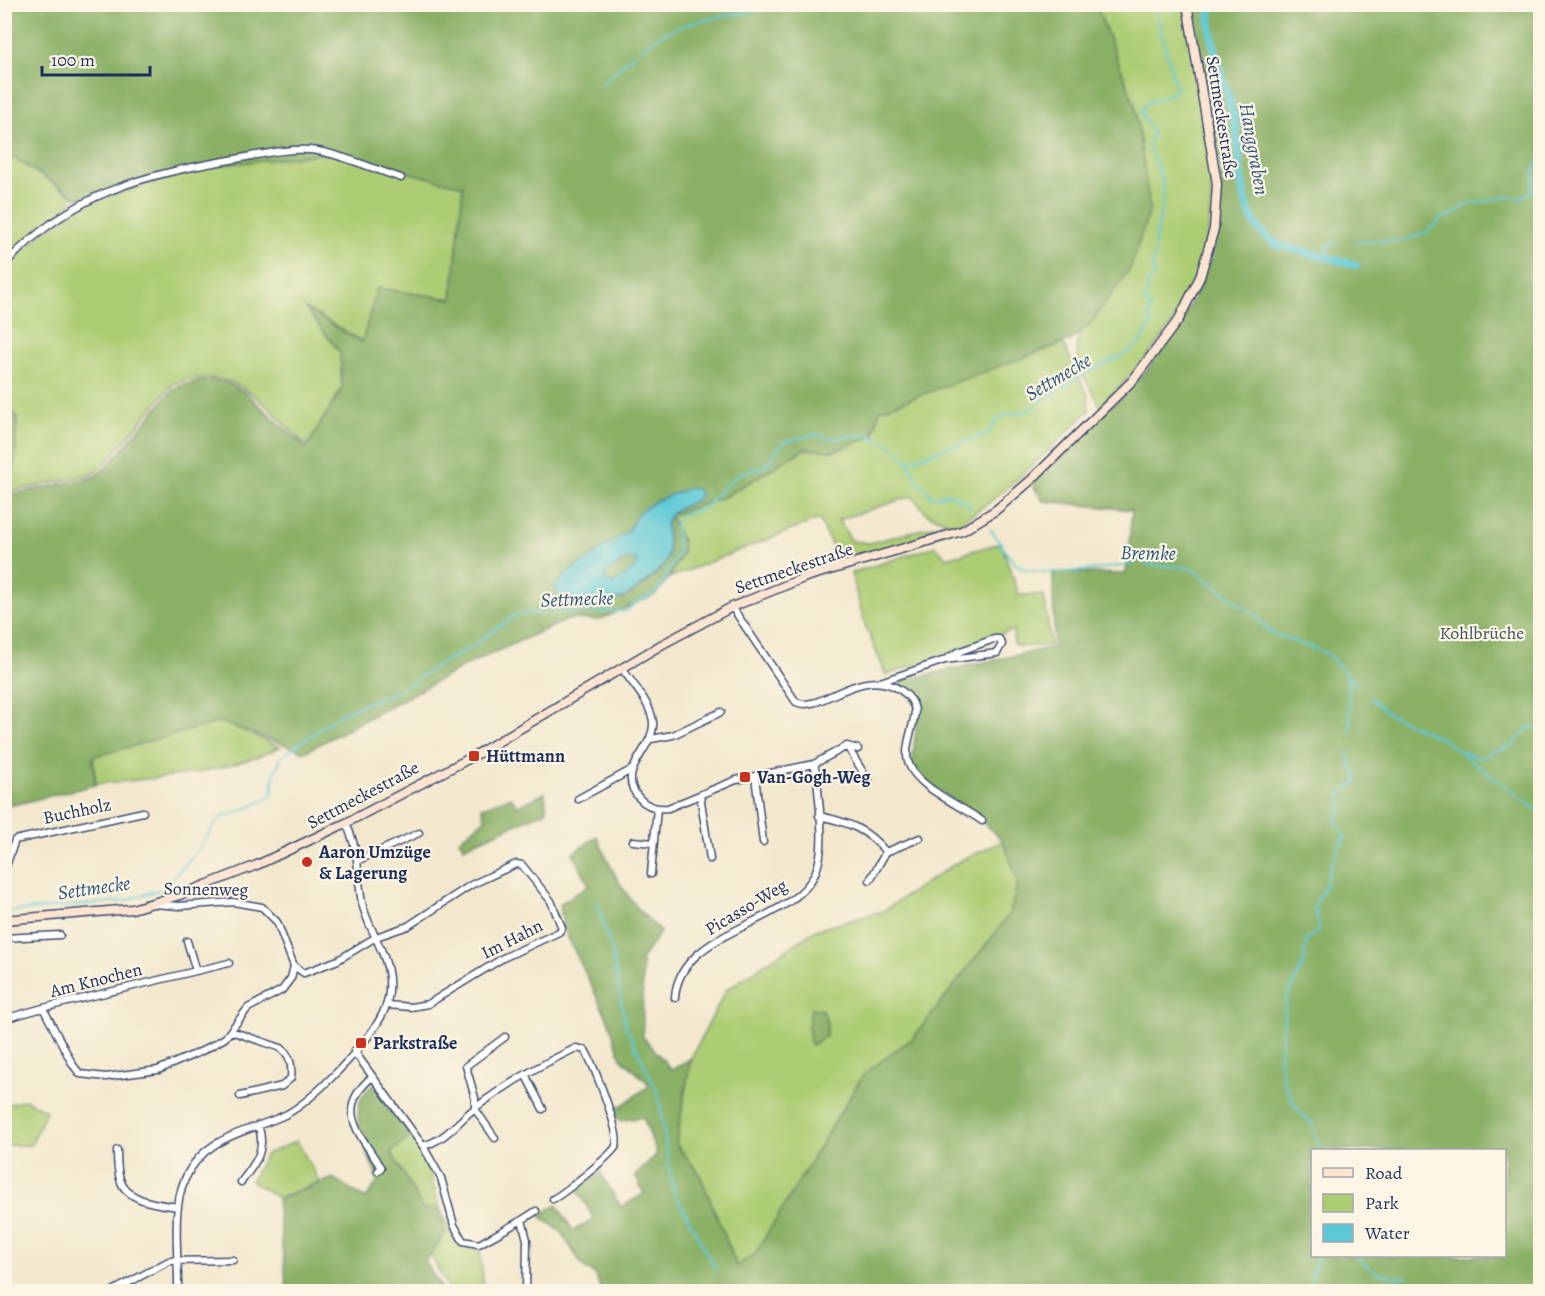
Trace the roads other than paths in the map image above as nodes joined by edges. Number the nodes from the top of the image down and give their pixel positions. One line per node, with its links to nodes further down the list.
1 (1187, 4): 4 (street, Settmeckestraße)
2 (401, 178): 3 (street)
3 (4, 265)
4 (732, 607): 6 (street, Settmeckestraße); 7 (street)
5 (945, 660): 5 (street); 7 (street)
6 (623, 670): 9 (street); 22 (street, Settmeckestraße)
7 (880, 682): 21 (street)
8 (722, 712): 9 (street)
9 (651, 739): 13 (street)
10 (847, 746): 11 (street); 12 (street); 15 (street)
11 (858, 749)
12 (813, 764): 14 (street); 20 (street, Picasso-Weg)
13 (631, 770): 17 (street); 18 (street)
14 (755, 776): 16 (street); 26 (street)
15 (869, 782)
16 (700, 795): 18 (street); 29 (street)
17 (578, 799)
18 (657, 808): 27 (street)
19 (143, 812): 31 (street, Buchholz)
20 (819, 816): 28 (street); 43 (street, Picasso-Weg)
21 (982, 820)
22 (346, 823): 30 (street); 34 (street, Settmeckestraße)
23 (419, 833): 30 (street)
24 (920, 838): 28 (street)
25 (633, 841): 27 (street)
26 (763, 842)
27 (653, 843): 32 (street)
28 (886, 852): 33 (street)
29 (710, 859)
30 (359, 860): 37 (street)
31 (4, 872)
32 (651, 874)
33 (870, 880)
34 (152, 903): 35 (street, Settmeckestraße); 41 (street, Sonnenweg)
35 (4, 920)
36 (60, 935): 38 (street)
37 (376, 937): 41 (street); 44 (street); 44 (street, Im Hahn)
38 (4, 938)
39 (187, 941): 42 (street)
40 (229, 963): 42 (street, Am Knochen)
41 (294, 966): 47 (street)
42 (196, 971): 45 (street, Am Knochen)
43 (675, 998)
44 (387, 1005): 49 (street)
45 (43, 1008): 46 (street, Am Knochen); 47 (street)
46 (4, 1022)
47 (231, 1031): 52 (street)
48 (505, 1037): 53 (street)
49 (354, 1051): 51 (street); 55 (street)
50 (526, 1076): 53 (street); 54 (street); 61 (street)
51 (372, 1077): 57 (street); 59 (street)
52 (240, 1096)
53 (475, 1108): 56 (street); 57 (street)
54 (543, 1109)
55 (258, 1125): 60 (street); 62 (street)
56 (495, 1138)
57 (423, 1146): 64 (street)
58 (117, 1150): 62 (street)
59 (378, 1171)
60 (241, 1182)
61 (553, 1199)
62 (178, 1207): 65 (street)
63 (536, 1211): 64 (street)
64 (522, 1220): 69 (street)
65 (179, 1260): 66 (street); 67 (street); 68 (street)
66 (233, 1260)
67 (111, 1292)
68 (178, 1292)
69 (526, 1292)

